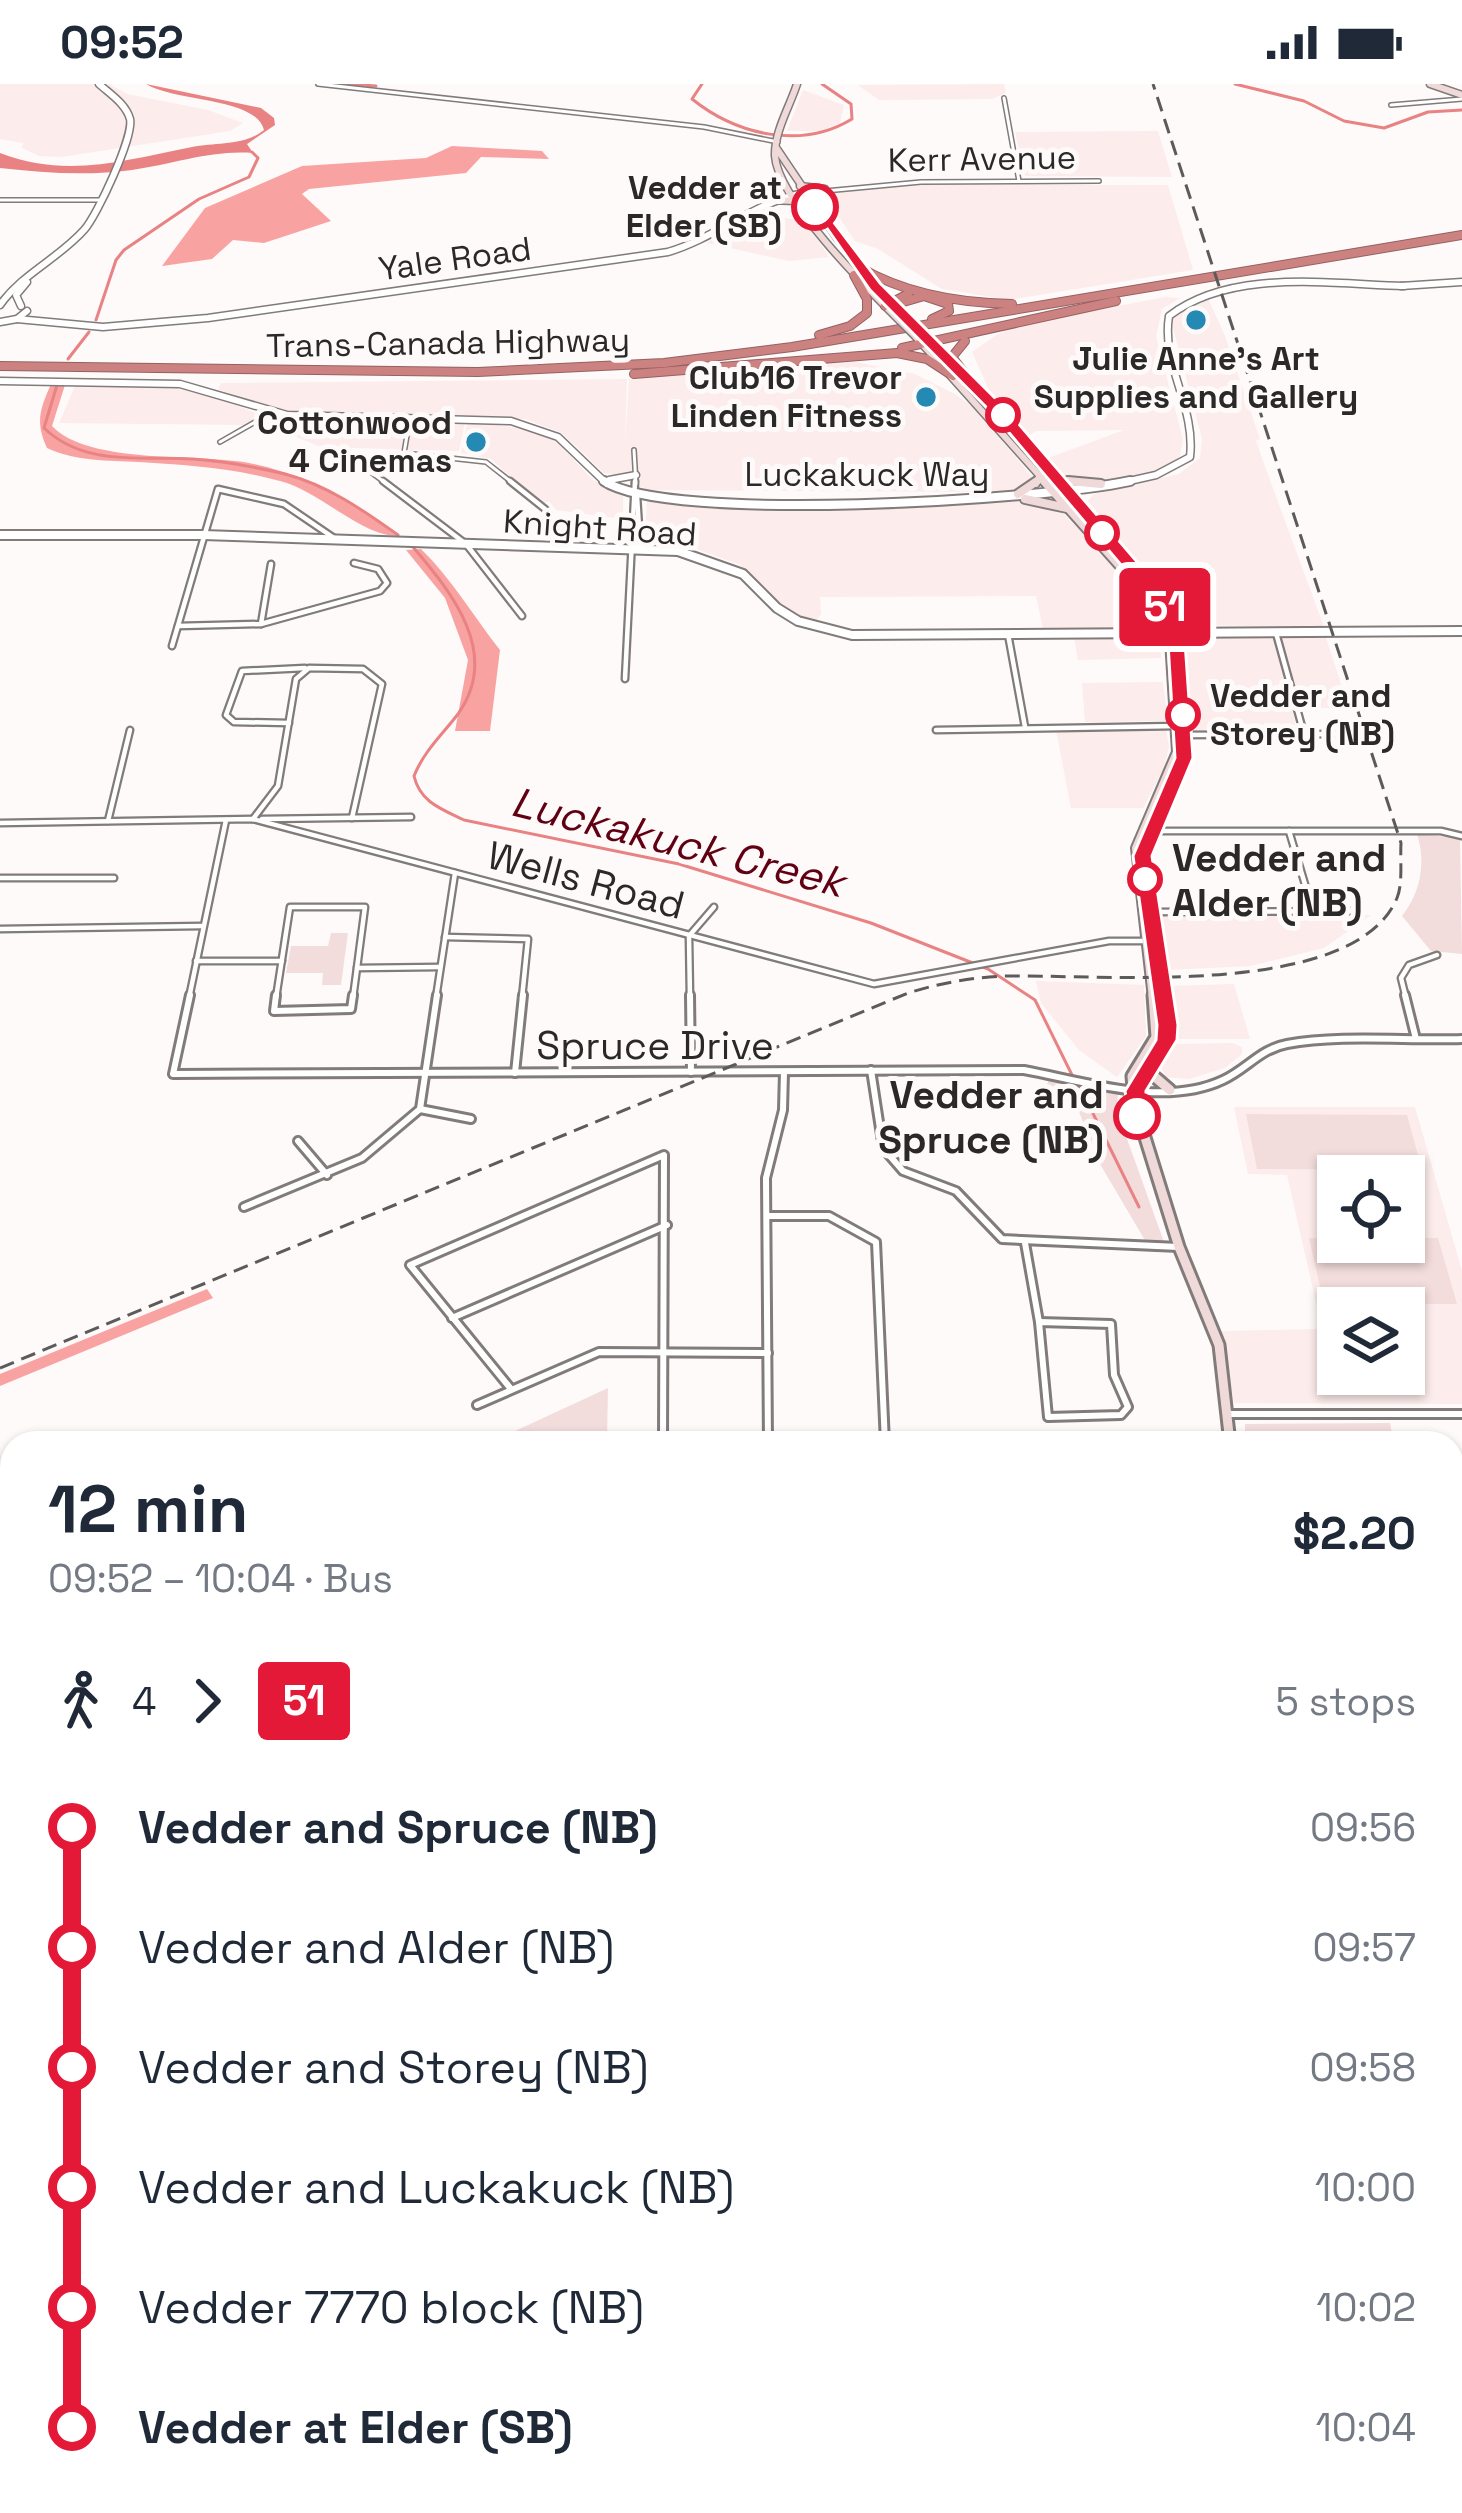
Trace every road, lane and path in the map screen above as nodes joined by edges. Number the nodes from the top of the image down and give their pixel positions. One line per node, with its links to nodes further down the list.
1 (99, 84): 17 (street)
2 (318, 84): 8 (street)
3 (801, 84): 8 (main road)
4 (1430, 84): 5 (main road)
5 (1462, 97): 7 (street)
6 (1004, 98): 11 (street)
7 (1391, 105)
8 (779, 139): 9 (main road); 12 (main road)
9 (778, 175): 15 (main road); 18 (main road)
10 (1099, 181): 11 (street, Kerr Avenue)
11 (1018, 182): 13 (street, Kerr Avenue)
12 (797, 185): 13 (main road); 14 (main road)
13 (821, 191): 14 (street, Kerr Avenue); 20 (main road)
14 (804, 193): 15 (street, Yale Road); 20 (main road)
15 (793, 194): 18 (street, Yale Road); 19 (main road)
16 (0, 200): 17 (street)
17 (99, 200): 22 (street)
18 (766, 200): 19 (main road); 34 (street, Yale Road)
19 (799, 202): 23 (main road)
20 (812, 203): 23 (main road)
21 (1462, 238): 24 (highway, Trans-Canada Highway); 27 (highway, Trans-Canada Highway)
22 (59, 252): 29 (street); 30 (street)
23 (857, 271): 26 (highway); 28 (main road); 38 (highway)
24 (1203, 278): 26 (highway); 40 (highway, Trans-Canada Highway)
25 (1462, 282): 55 (street, Luckakuck Way)
26 (939, 295): 28 (highway)
27 (1144, 295): 35 (highway); 43 (highway, Trans-Canada Highway)
28 (887, 303): 31 (main road)
29 (0, 305): 30 (street, Yale Road)
30 (24, 308): 32 (street); 34 (street, Yale Road)
31 (902, 317): 37 (main road, bridge); 38 (highway)
32 (15, 320): 33 (street, Yale Road); 34 (street, Yale Road); 36 (street)
33 (0, 322)
34 (61, 323)
35 (986, 330): 37 (highway); 44 (highway)
36 (0, 332)
37 (923, 340): 39 (highway); 42 (main road); 44 (main road)
38 (765, 347): 40 (highway)
39 (853, 355): 42 (highway); 43 (highway)
40 (539, 371): 41 (highway, Trans-Canada Highway)
41 (0, 373): 43 (highway, Trans-Canada Highway); 45 (street, Luckakuck Way)
42 (952, 376): 52 (main road)
43 (513, 378)
44 (970, 380): 54 (main road)
45 (272, 413): 46 (street, Luckakuck Way); 47 (street)
46 (410, 418): 50 (street, Luckakuck Way); 62 (street)
47 (220, 442)
48 (634, 449): 51 (street)
49 (368, 470): 66 (street)
50 (596, 473): 53 (street, Luckakuck Way); 58 (street, Luckakuck Way)
51 (636, 475): 53 (street); 58 (street)
52 (1040, 475): 59 (main road); 60 (main road)
53 (609, 480): 58 (street, Luckakuck Way)
54 (1057, 480): 56 (main road); 59 (main road)
55 (1144, 480): 56 (street, Luckakuck Way); 57 (street, Luckakuck Way)
56 (1101, 484): 59 (street, Luckakuck Way)
57 (1085, 491): 59 (street, Luckakuck Way); 61 (main road)
58 (636, 492): 60 (street, Luckakuck Way); 67 (street)
59 (1061, 492): 60 (street, Luckakuck Way); 61 (main road)
60 (1021, 496): 61 (main road)
61 (1073, 507): 74 (main road)
62 (545, 509)
63 (203, 535): 64 (street, Knight Road); 65 (street, Knight Road); 65 (street); 72 (street)
64 (0, 536)
65 (337, 540): 66 (street, Knight Road)
66 (466, 544): 67 (street, Knight Road); 70 (street)
67 (633, 548): 76 (street, Knight Road); 79 (street)
68 (354, 563): 71 (street)
69 (271, 565): 71 (street)
70 (522, 616)
71 (262, 624): 72 (street)
72 (178, 626): 77 (street)
73 (1462, 631): 75 (street, Knight Road)
74 (1173, 632): 75 (street, Knight Road); 76 (street, Knight Road); 84 (main road)
75 (1275, 632): 85 (street)
76 (1008, 634): 81 (street)
77 (172, 646)
78 (309, 668): 80 (street); 80 (street); 87 (street)
79 (625, 679)
80 (290, 723): 89 (street)
81 (1025, 727): 83 (street); 84 (street)
82 (130, 730): 91 (street)
83 (936, 730)
84 (1180, 731): 85 (street); 93 (main road)
85 (1304, 734): 86 (street)
86 (1335, 734)
87 (352, 818): 88 (street); 89 (street)
88 (411, 818)
89 (253, 819): 90 (street, Wells Road); 96 (street, Wells Road)
90 (226, 820): 91 (street, Wells Road); 103 (street)
91 (108, 821): 92 (street, Wells Road)
92 (0, 823)
93 (1146, 830): 94 (street); 102 (main road); 107 (main road)
94 (1289, 831): 95 (street); 100 (street)
95 (1458, 834)
96 (455, 873): 105 (street, Wells Road); 106 (street)
97 (0, 878): 98 (street)
98 (114, 878)
99 (714, 907): 105 (street)
100 (1313, 911): 101 (street); 102 (street)
101 (1352, 911)
102 (1149, 912): 107 (main road)
103 (202, 926): 104 (street); 109 (street)
104 (0, 929)
105 (689, 936): 107 (street, Wells Road); 117 (street)
106 (444, 937): 111 (street); 119 (street)
107 (1151, 941): 116 (main road); 122 (main road)
108 (1437, 955): 113 (street)
109 (195, 961): 110 (street); 120 (street, Spruce Drive)
110 (282, 961): 112 (street); 112 (street)
111 (439, 967): 112 (street); 120 (street)
112 (357, 968)
113 (1416, 1039): 114 (street, Spruce Drive); 121 (street, Spruce Drive)
114 (1462, 1039)
115 (871, 1070): 118 (street, Spruce Drive); 122 (street, Spruce Drive); 130 (street)
116 (1148, 1071): 121 (main road); 122 (main road)
117 (691, 1072): 118 (street, Spruce Drive); 119 (street, Spruce Drive)
118 (784, 1072): 128 (street)
119 (515, 1073): 120 (street, Spruce Drive)
120 (425, 1075): 123 (street)
121 (1170, 1090): 122 (street, Spruce Drive)
122 (1136, 1091): 131 (main road)
123 (420, 1109): 124 (street); 126 (street)
124 (471, 1120)
125 (298, 1141): 126 (street)
126 (327, 1175): 127 (street)
127 (244, 1207)
128 (766, 1216): 135 (street); 142 (street)
129 (667, 1226): 132 (street); 132 (street); 134 (street)
130 (1025, 1243): 131 (street); 133 (street)
131 (1179, 1247): 138 (main road)
132 (452, 1318): 136 (street)
133 (1039, 1322): 133 (street)
134 (665, 1352): 135 (street); 136 (street); 140 (street)
135 (768, 1353): 141 (street)
136 (512, 1389): 137 (street)
137 (477, 1405)
138 (1228, 1414): 139 (street); 143 (main road)
139 (1462, 1414)
140 (663, 1431)
141 (768, 1431)
142 (884, 1431)
143 (1229, 1431)

